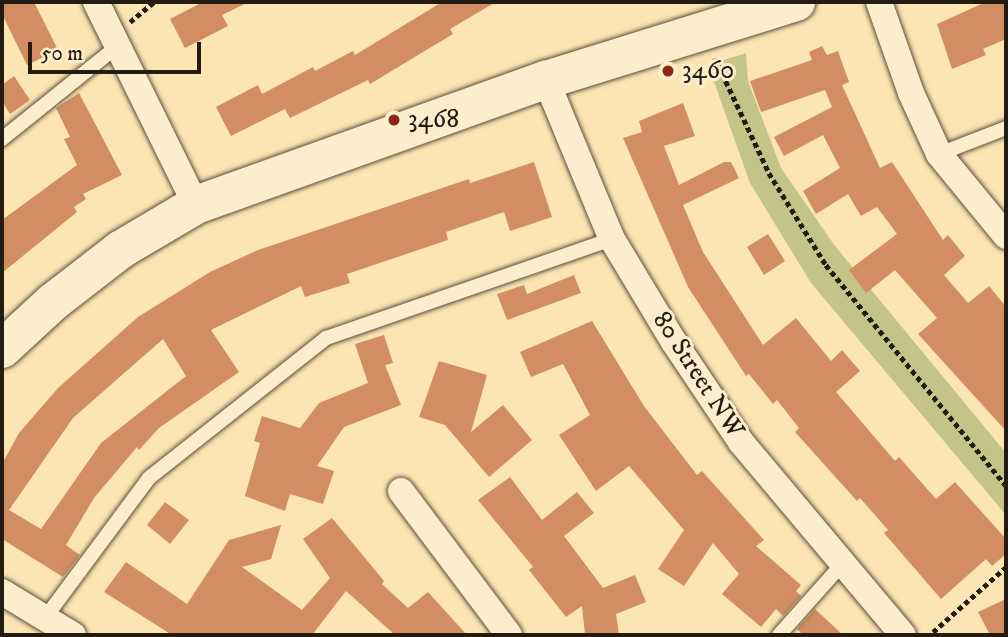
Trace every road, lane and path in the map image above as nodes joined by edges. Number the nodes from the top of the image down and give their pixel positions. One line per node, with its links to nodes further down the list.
1 (96, 2): 5 (street)
2 (154, 2): 5 (path)
3 (796, 2): 7 (street)
4 (879, 2): 10 (street)
5 (123, 35): 9 (lane); 11 (street)
6 (713, 53): 15 (path)
7 (546, 80): 11 (street); 13 (street, 80 Street NW)
8 (1006, 128): 10 (lane)
9 (2, 139)
10 (939, 153): 12 (street)
11 (196, 205): 14 (street)
12 (1006, 236)
13 (612, 239): 17 (street, 80 Street NW); 20 (lane)
14 (2, 349)
15 (1006, 486)
16 (401, 491): 23 (street)
17 (844, 562): 24 (lane); 25 (street, 80 Street NW)
18 (1006, 567): 21 (path)
19 (2, 593): 20 (street)
20 (45, 618): 22 (street)
21 (933, 632)
22 (73, 635)
23 (509, 635)
24 (779, 635)
25 (903, 635)

